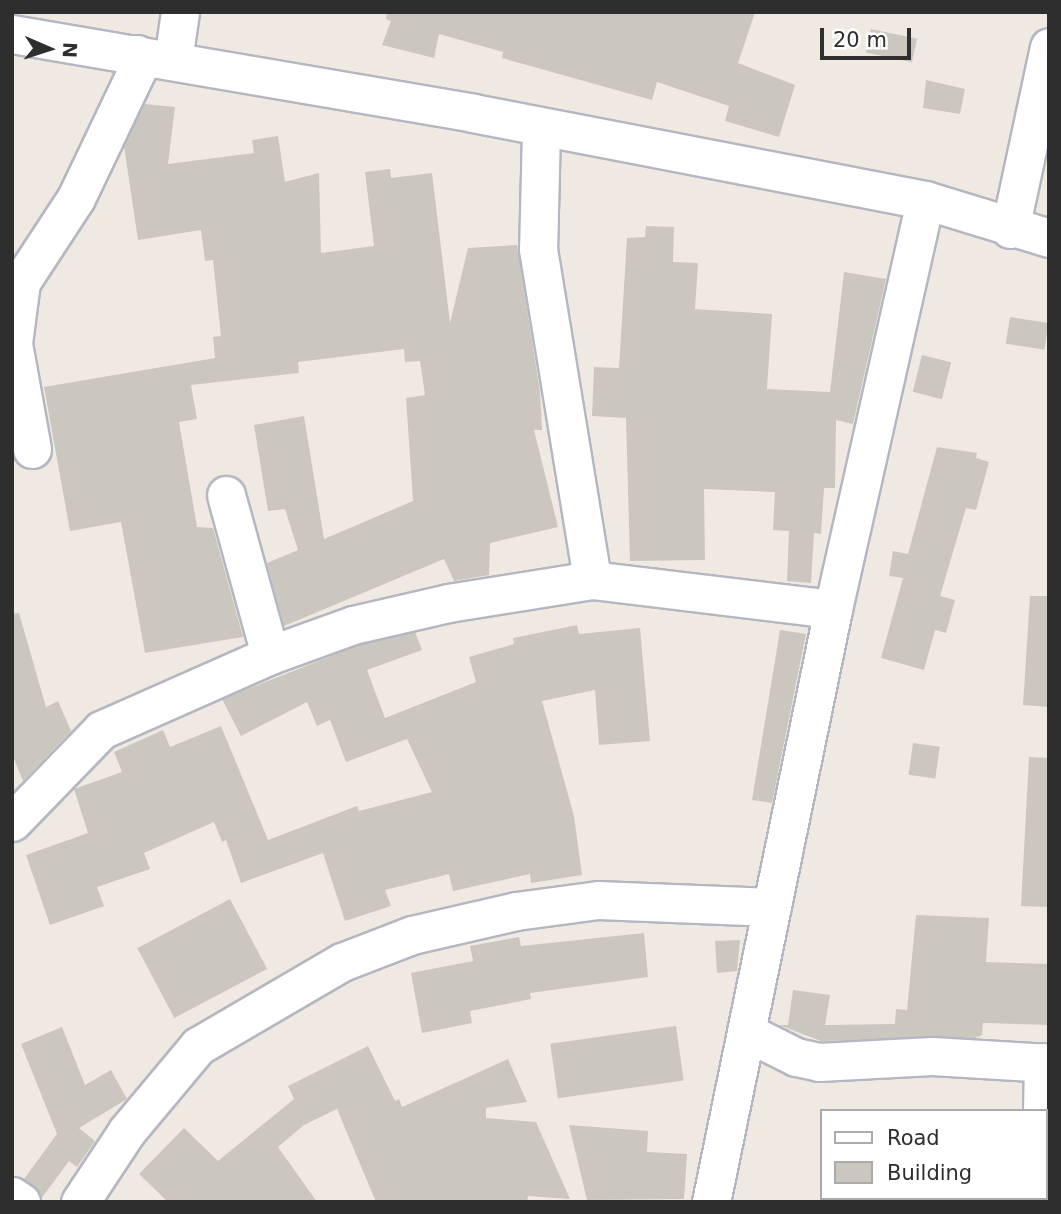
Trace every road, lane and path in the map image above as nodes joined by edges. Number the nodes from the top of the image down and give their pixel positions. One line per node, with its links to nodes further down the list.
1 (180, 12): 5 (street)
2 (12, 34): 4 (street)
3 (1049, 47): 8 (street)
4 (137, 54): 5 (street); 10 (street)
5 (173, 60): 6 (street)
6 (541, 130): 7 (street); 12 (street)
7 (925, 200): 8 (street); 13 (street)
8 (1010, 229): 9 (street)
9 (1049, 239)
10 (32, 449)
11 (226, 495): 14 (street)
12 (592, 580): 13 (street); 14 (street)
13 (833, 609): 16 (street)
14 (270, 655): 15 (street)
15 (12, 822)
16 (772, 906): 17 (street); 22 (street)
17 (746, 1032): 18 (street); 23 (street)
18 (1046, 1062): 19 (street)
19 (1042, 1109)
20 (12, 1196): 21 (street)
21 (21, 1202)
22 (79, 1202)
23 (711, 1202)

